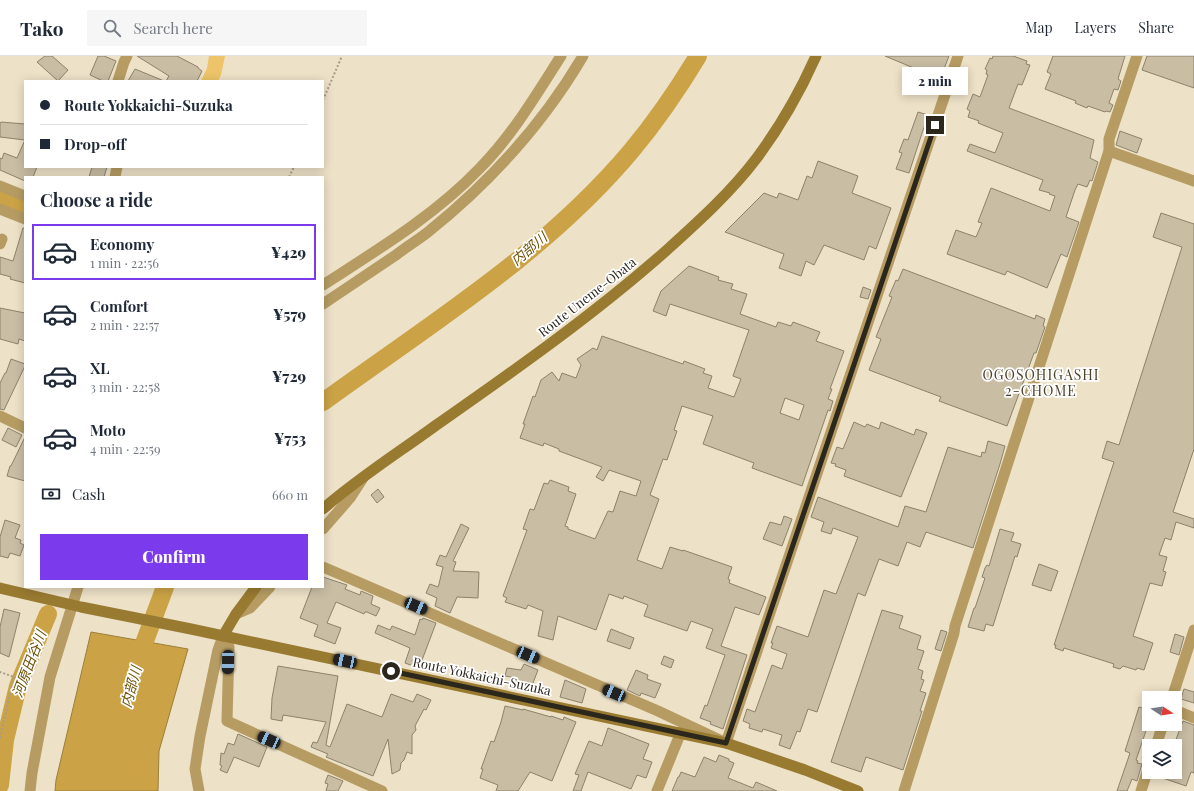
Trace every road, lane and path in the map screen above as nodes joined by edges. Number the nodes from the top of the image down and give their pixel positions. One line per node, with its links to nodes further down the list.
1 (127, 56): 8 (street)
2 (342, 56): 9 (path)
3 (561, 56): 16 (street)
4 (583, 56): 17 (street)
5 (816, 56): 20 (main road, Route Uneme-Obata)
6 (958, 56): 38 (street)
7 (1137, 56): 10 (street)
8 (118, 80)
9 (324, 98)
10 (1109, 151): 11 (street); 45 (street)
11 (1194, 181)
12 (0, 186): 13 (street)
13 (24, 196)
14 (0, 209): 15 (street)
15 (24, 219)
16 (324, 284)
17 (324, 303)
18 (0, 416): 19 (street)
19 (24, 428)
20 (364, 478): 21 (main road, Route Uneme-Obata); 22 (street)
21 (324, 508)
22 (324, 528)
23 (324, 567): 38 (street)
24 (0, 588): 28 (main road, Route Yokkaichi-Suzuka)
25 (78, 588): 28 (street)
26 (255, 588): 29 (main road)
27 (269, 588): 29 (street)
28 (76, 605): 31 (main road, Route Yokkaichi-Suzuka); 40 (street)
29 (236, 614): 31 (main road)
30 (1194, 630): 33 (street)
31 (223, 636): 36 (main road, Route Yokkaichi-Suzuka); 41 (street); 42 (street)
32 (0, 672): 37 (path)
33 (1174, 691)
34 (1182, 713): 35 (street)
35 (1194, 718)
36 (681, 732): 38 (main road, Route Yokkaichi-Suzuka); 43 (street)
37 (0, 738)
38 (726, 743): 44 (main road, Route Yokkaichi-Suzuka)
39 (1145, 779): 46 (street)
40 (30, 791)
41 (199, 791)
42 (382, 791)
43 (657, 791)
44 (858, 791)
45 (904, 791)
46 (1141, 791)

